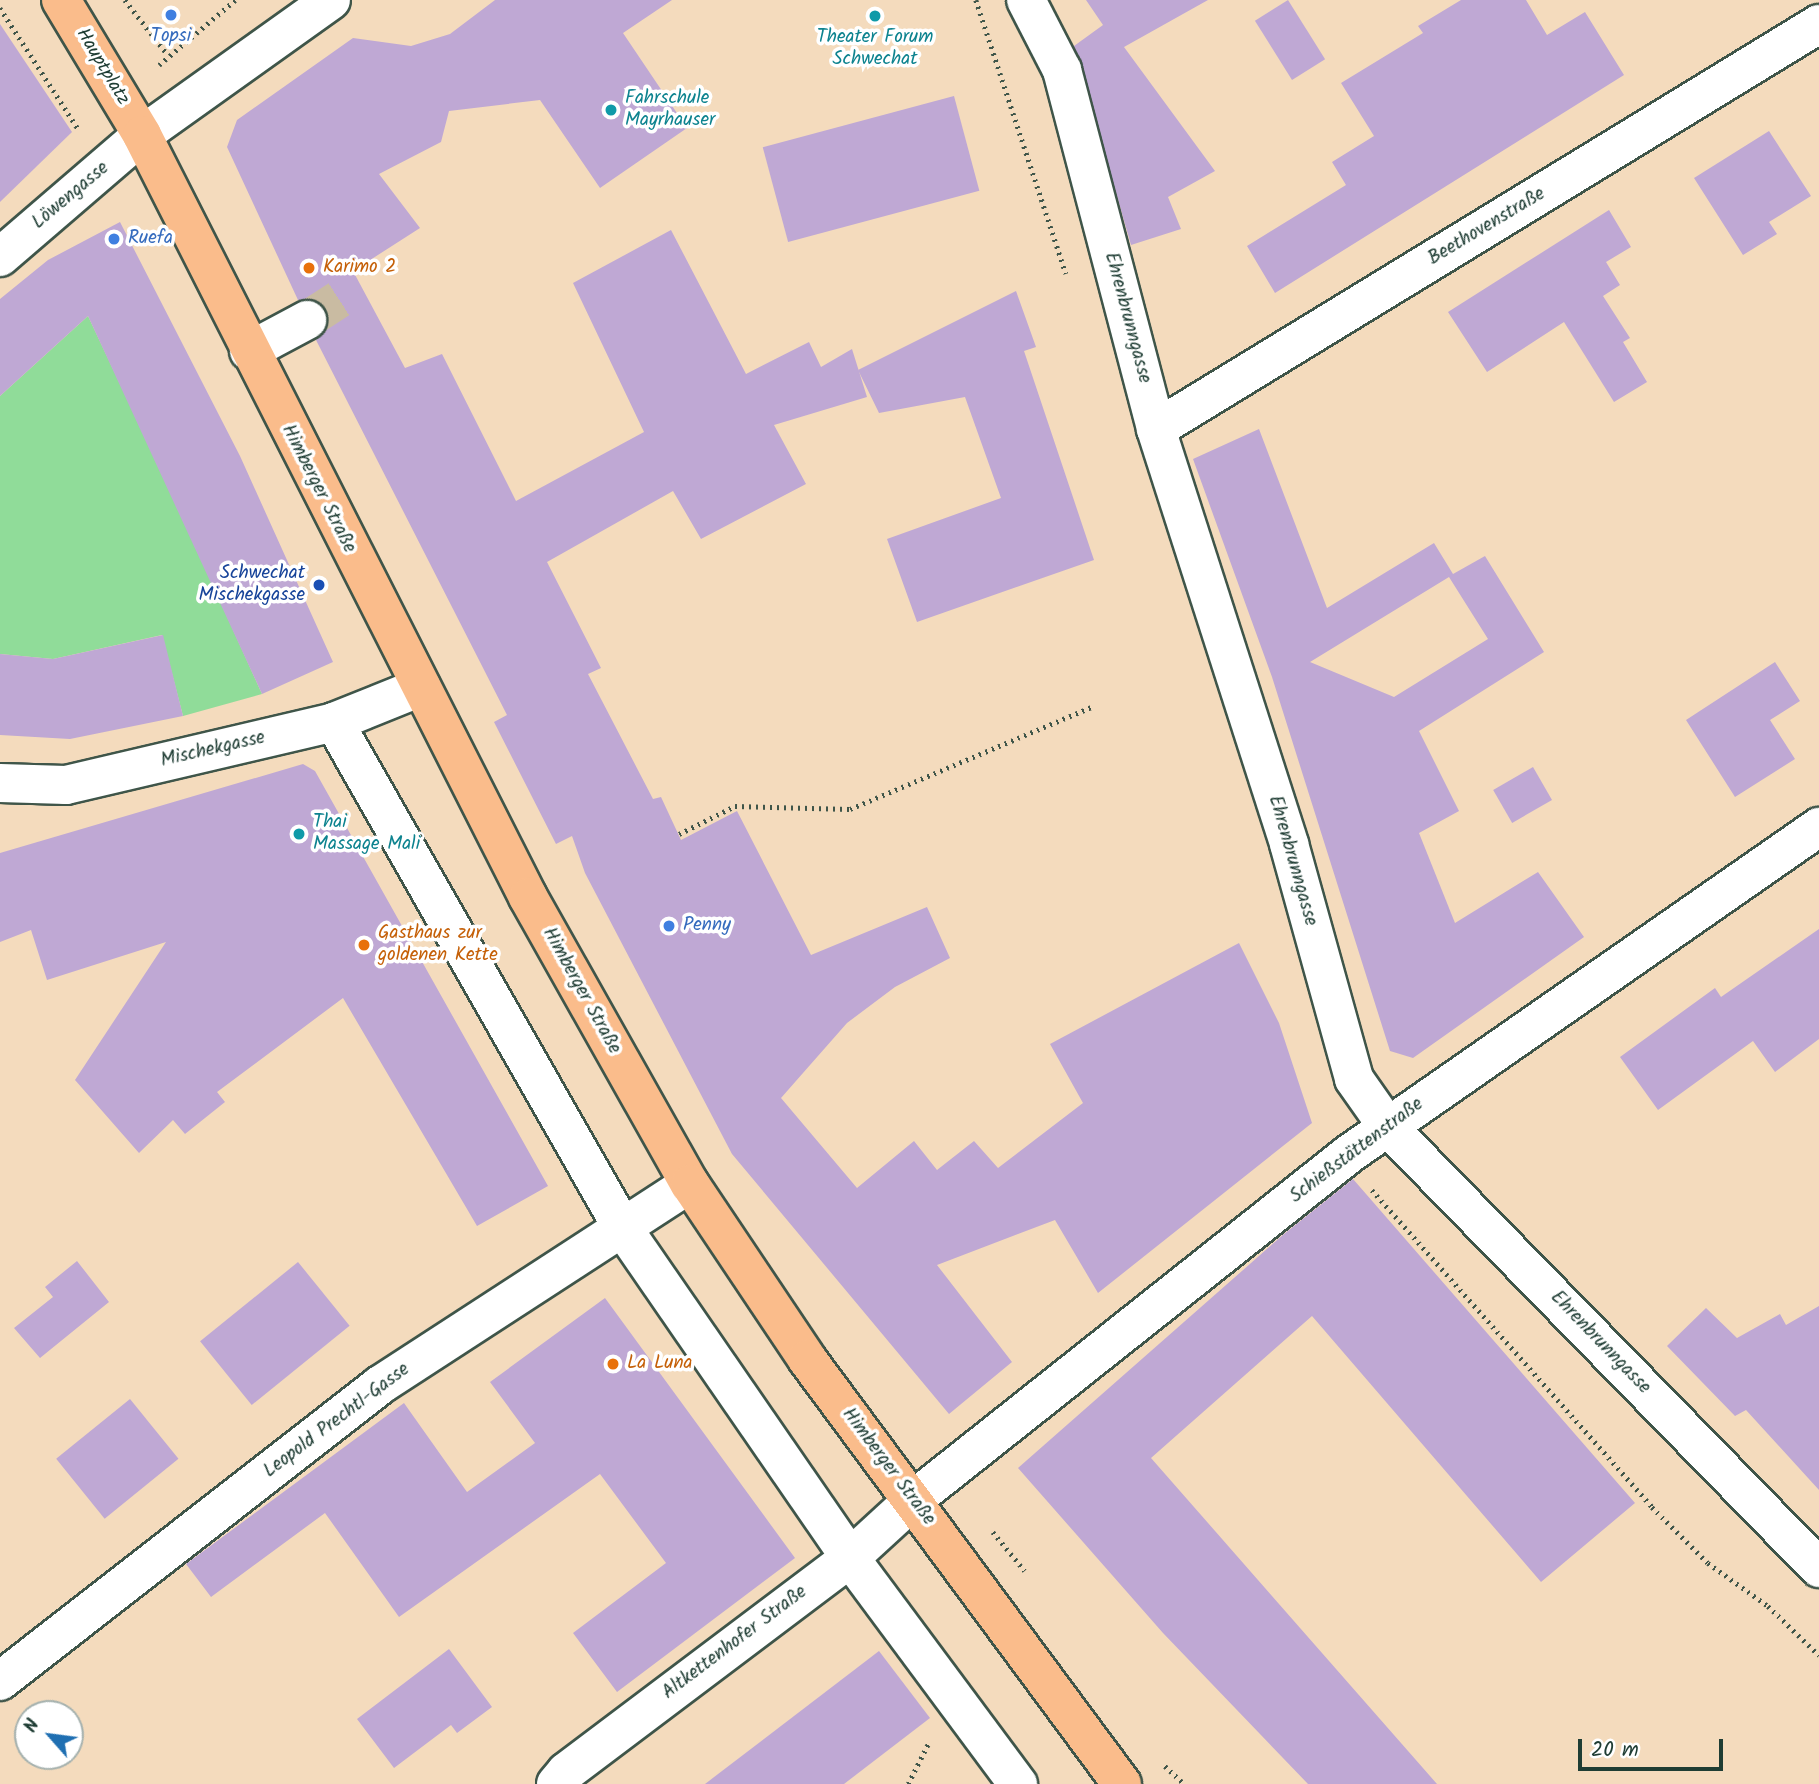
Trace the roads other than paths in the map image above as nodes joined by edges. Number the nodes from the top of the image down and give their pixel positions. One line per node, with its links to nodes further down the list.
1 (61, 0): 5 (main road, Hauptplatz)
2 (331, 0): 5 (street, Löwengasse)
3 (1026, 0): 9 (street, Ehrenbrunngasse)
4 (1812, 22): 9 (street, Beethovenstraße)
5 (142, 135): 6 (street, Löwengasse); 8 (main road, Himberger Straße)
6 (0, 257)
7 (307, 320): 8 (street)
8 (249, 351): 10 (main road, Himberger Straße)
9 (1156, 429): 14 (street, Ehrenbrunngasse)
10 (421, 687): 11 (street, Mischekgasse); 15 (main road, Himberger Straße)
11 (334, 722): 12 (street, Mischekgasse); 16 (street)
12 (0, 783)
13 (1819, 827): 14 (street, Schießstättenstraße)
14 (1387, 1126): 17 (street, Schießstättenstraße); 19 (street, Ehrenbrunngasse)
15 (690, 1184): 16 (street, Leopold Prechtl-Gasse); 17 (main road, Himberger Straße)
16 (622, 1227): 18 (street); 20 (street, Leopold Prechtl-Gasse)
17 (913, 1500): 18 (street, Altkettenhofer Straße); 23 (main road, Himberger Straße)
18 (850, 1558): 21 (street, Altkettenhofer Straße); 22 (street)
19 (1819, 1568)
20 (0, 1681)
21 (556, 1784)
22 (1018, 1784)
23 (1122, 1784)

